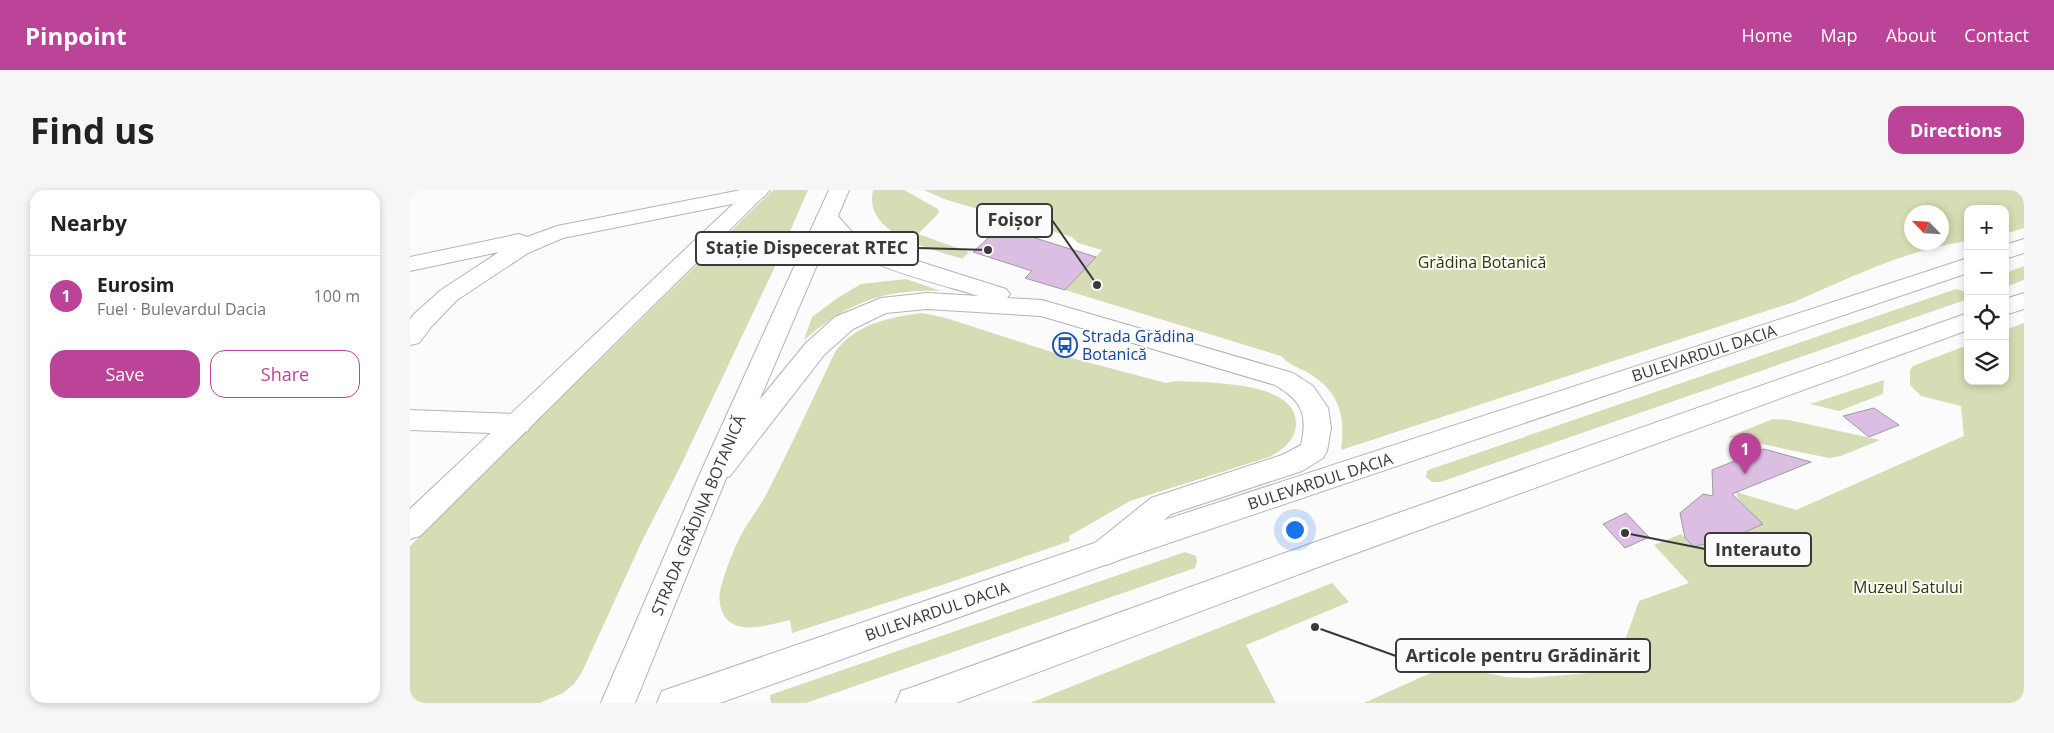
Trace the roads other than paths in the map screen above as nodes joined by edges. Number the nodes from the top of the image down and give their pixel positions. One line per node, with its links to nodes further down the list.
1 (839, 190): 3 (main road, STRADA GRĂDINA BOTANICĂ)
2 (759, 191): 4 (main road); 15 (main road)
3 (827, 218): 11 (main road); 17 (main road, STRADA GRĂDINA BOTANICĂ)
4 (557, 233): 7 (main road); 13 (main road)
5 (2024, 246): 6 (main road)
6 (2009, 251)
7 (410, 264)
8 (1963, 272): 18 (main road, BULEVARDUL DACIA)
9 (2024, 301): 10 (main road)
10 (2009, 306)
11 (1042, 308): 16 (main road); 17 (main road)
12 (1964, 322): 23 (main road)
13 (410, 337)
14 (410, 420): 15 (main road)
15 (518, 424): 19 (main road)
16 (1314, 451): 18 (main road); 20 (main road)
17 (713, 476): 21 (main road, STRADA GRĂDINA BOTANICĂ)
18 (1288, 492): 20 (main road, BULEVARDUL DACIA)
19 (410, 527)
20 (1106, 552): 22 (main road, BULEVARDUL DACIA)
21 (618, 703)
22 (674, 703)
23 (913, 703)

